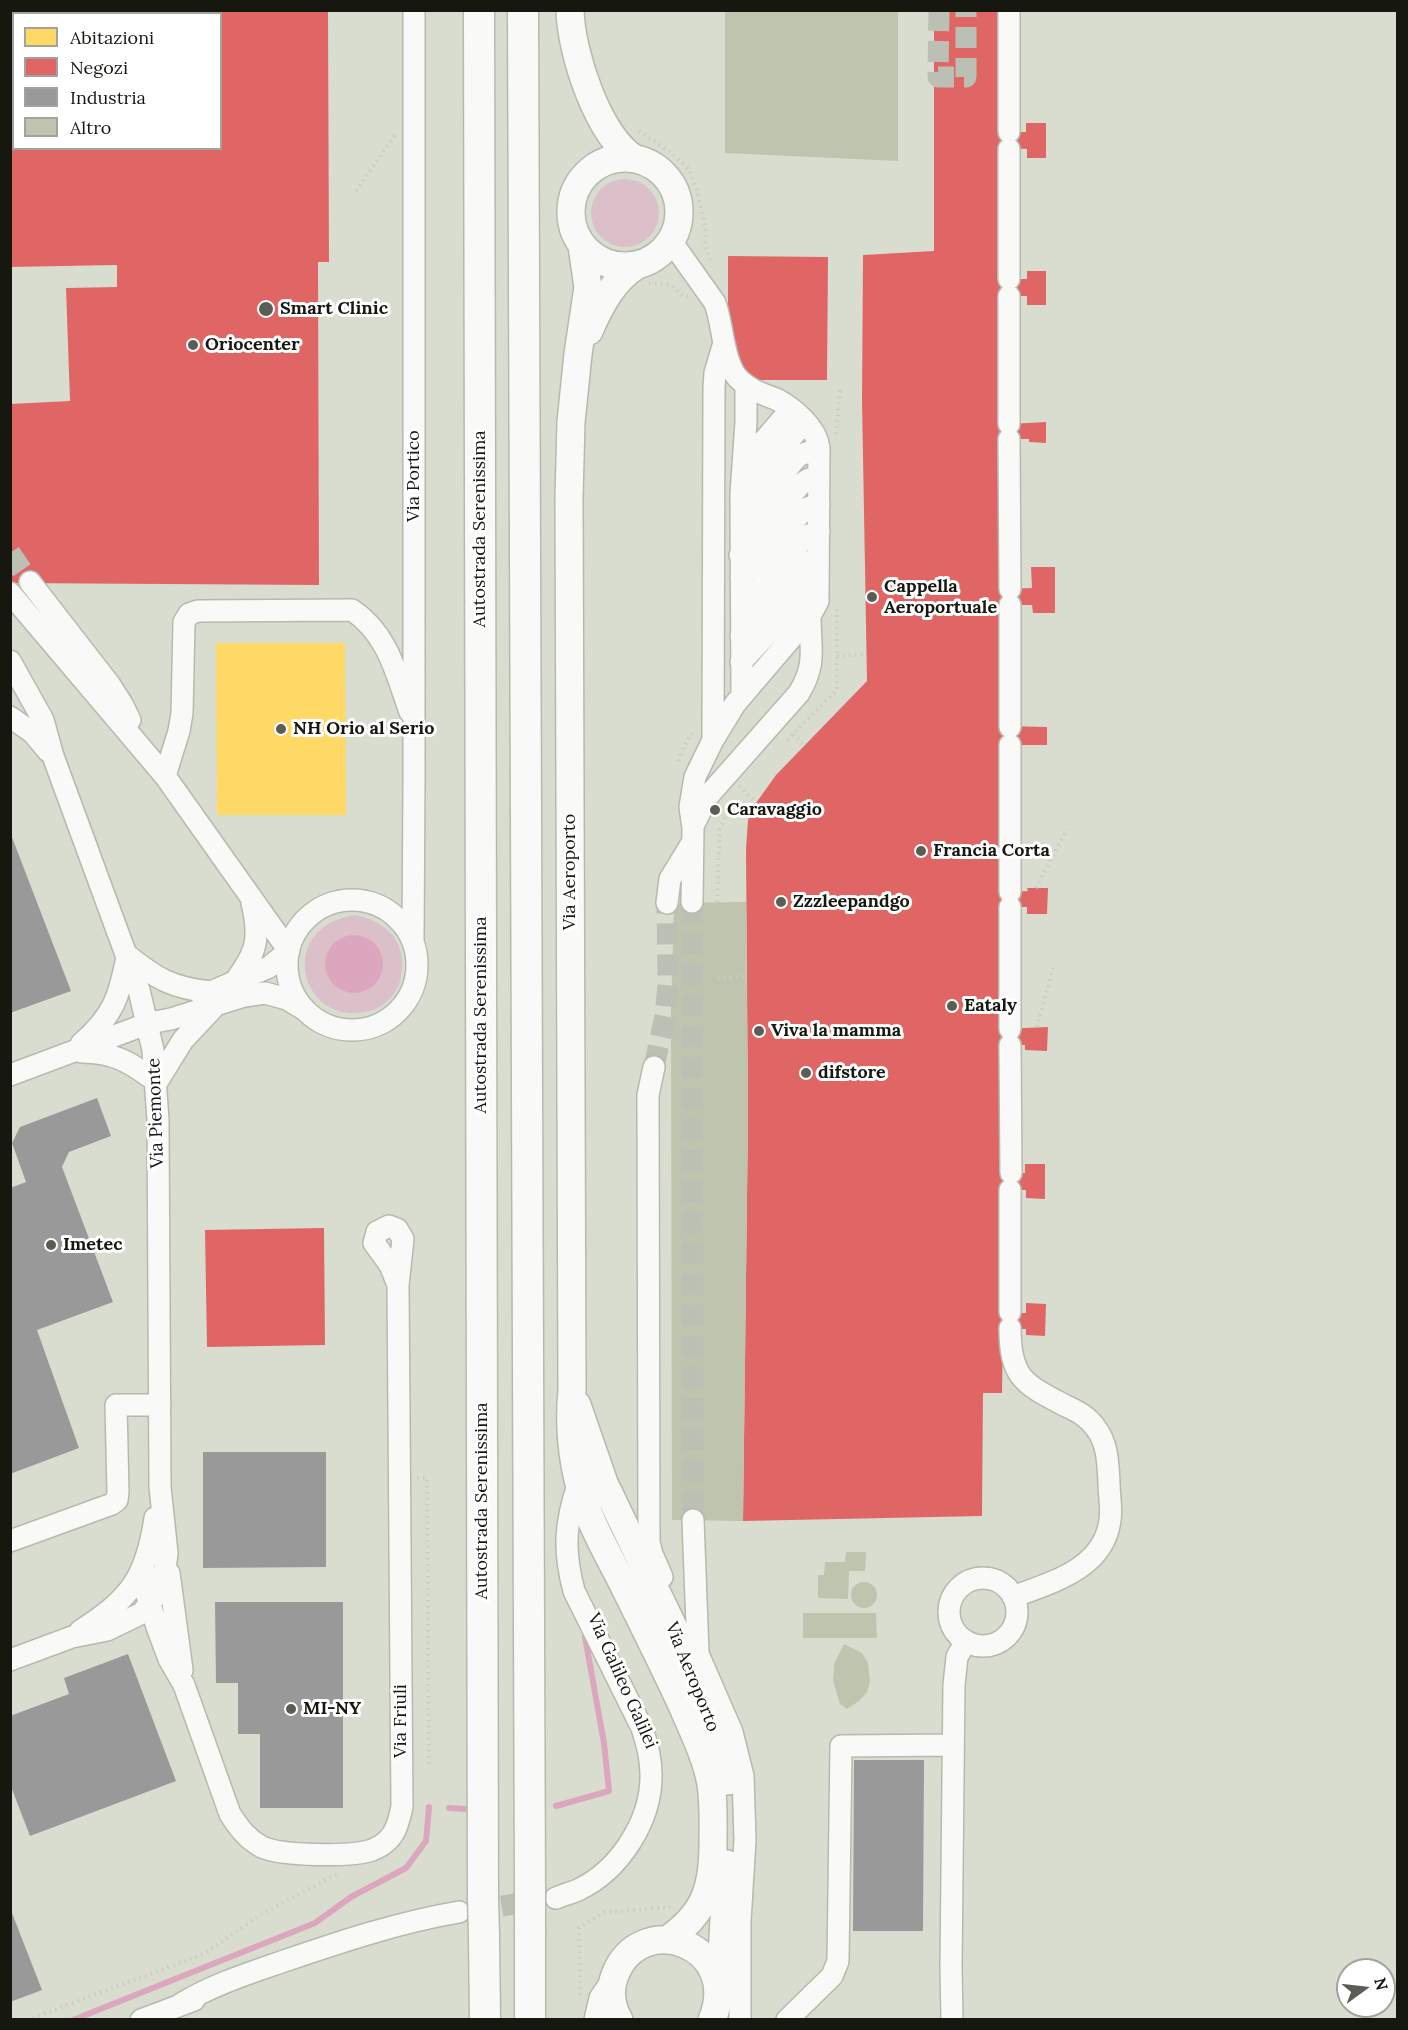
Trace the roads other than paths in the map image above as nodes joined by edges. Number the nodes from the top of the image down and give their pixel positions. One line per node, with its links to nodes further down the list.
1 (414, 10): 35 (street, Via Portico)
2 (479, 10): 73 (highway, Autostrada Serenissima)
3 (523, 10): 72 (highway)
4 (570, 10): 6 (main road)
5 (1009, 10): 64 (street)
6 (586, 87): 7 (main road); 8 (main road)
7 (635, 159): 8 (main road); 9 (main road)
8 (583, 177): 10 (main road)
9 (671, 241): 11 (main road); 12 (street)
10 (582, 246): 11 (main road); 13 (main road, Via Aeroporto)
11 (636, 266): 13 (main road, Via Aeroporto)
12 (723, 346): 14 (street); 36 (street)
13 (578, 354): 56 (main road, Via Aeroporto)
14 (746, 385): 15 (street); 17 (street)
15 (798, 415): 16 (street); 17 (street); 19 (street)
16 (819, 448): 18 (street); 21 (street)
17 (743, 465): 19 (street)
18 (819, 477): 20 (street); 23 (street)
19 (741, 494): 21 (street)
20 (819, 504): 22 (street); 25 (street)
21 (741, 524): 23 (street)
22 (819, 531): 24 (street); 28 (street)
23 (740, 555): 25 (street)
24 (818, 570): 29 (street); 30 (street); 32 (street)
25 (741, 577): 28 (street)
26 (30, 582): 37 (street)
27 (10, 592): 37 (street)
28 (742, 608): 30 (street)
29 (810, 616): 33 (street); 40 (street)
30 (741, 636): 32 (street)
31 (10, 661): 38 (street, Via Piemonte)
32 (741, 662): 33 (street)
33 (742, 695): 36 (street)
34 (10, 717): 38 (street, Via Piemonte)
35 (414, 725): 39 (street); 44 (street, Via Portico)
36 (713, 740): 40 (street)
37 (142, 748): 39 (street)
38 (53, 756): 46 (street, Via Piemonte)
39 (165, 776): 41 (street)
40 (692, 835): 42 (street); 43 (street)
41 (251, 898): 45 (street); 47 (street)
42 (692, 902)
43 (667, 903)
44 (412, 941): 45 (street); 49 (street)
45 (289, 951): 47 (street); 49 (street)
46 (127, 955): 48 (street); 50 (street, Via Piemonte); 51 (street)
47 (234, 983): 48 (street)
48 (214, 998): 49 (street); 50 (street); 54 (street)
49 (306, 1010)
50 (148, 1023): 51 (street); 54 (street, Via Piemonte)
51 (72, 1052): 53 (street); 54 (street)
52 (654, 1067): 68 (street)
53 (10, 1075)
54 (157, 1082): 57 (street, Via Piemonte)
55 (398, 1285): 70 (street, Via Friuli)
56 (572, 1390): 59 (main road, Via Aeroporto); 76 (main road, Via Aeroporto)
57 (160, 1405): 58 (street, Via Piemonte); 61 (street)
58 (160, 1487): 62 (street, Via Piemonte); 63 (street, Via Piemonte)
59 (577, 1496): 72 (street, Via Galileo Galilei); 74 (main road, Via Aeroporto)
60 (693, 1520): 68 (street)
61 (10, 1540)
62 (167, 1553): 65 (street, Via Piemonte); 70 (street, Via Friuli)
63 (144, 1568): 65 (street, Via Friuli); 66 (street, Via Piemonte)
64 (1013, 1597): 67 (street); 67 (street)
65 (150, 1604): 66 (street, Via Piemonte); 70 (street, Via Friuli)
66 (72, 1637): 69 (street, Via Piemonte)
67 (966, 1641): 71 (street)
68 (698, 1652): 77 (street)
69 (10, 1660)
70 (184, 1685)
71 (953, 1745): 83 (street); 84 (street)
72 (543, 1895): 80 (highway, bridge)
73 (471, 1905): 78 (street); 79 (highway, Autostrada Serenissima, bridge)
74 (667, 1940): 75 (main road); 76 (main road)
75 (614, 1978): 81 (street); 82 (main road)
76 (717, 1981): 77 (main road, Via Aeroporto)
77 (722, 2018)
78 (141, 2019)
79 (484, 2019)
80 (530, 2019)
81 (595, 2019)
82 (619, 2019)
83 (787, 2019)
84 (952, 2019)

